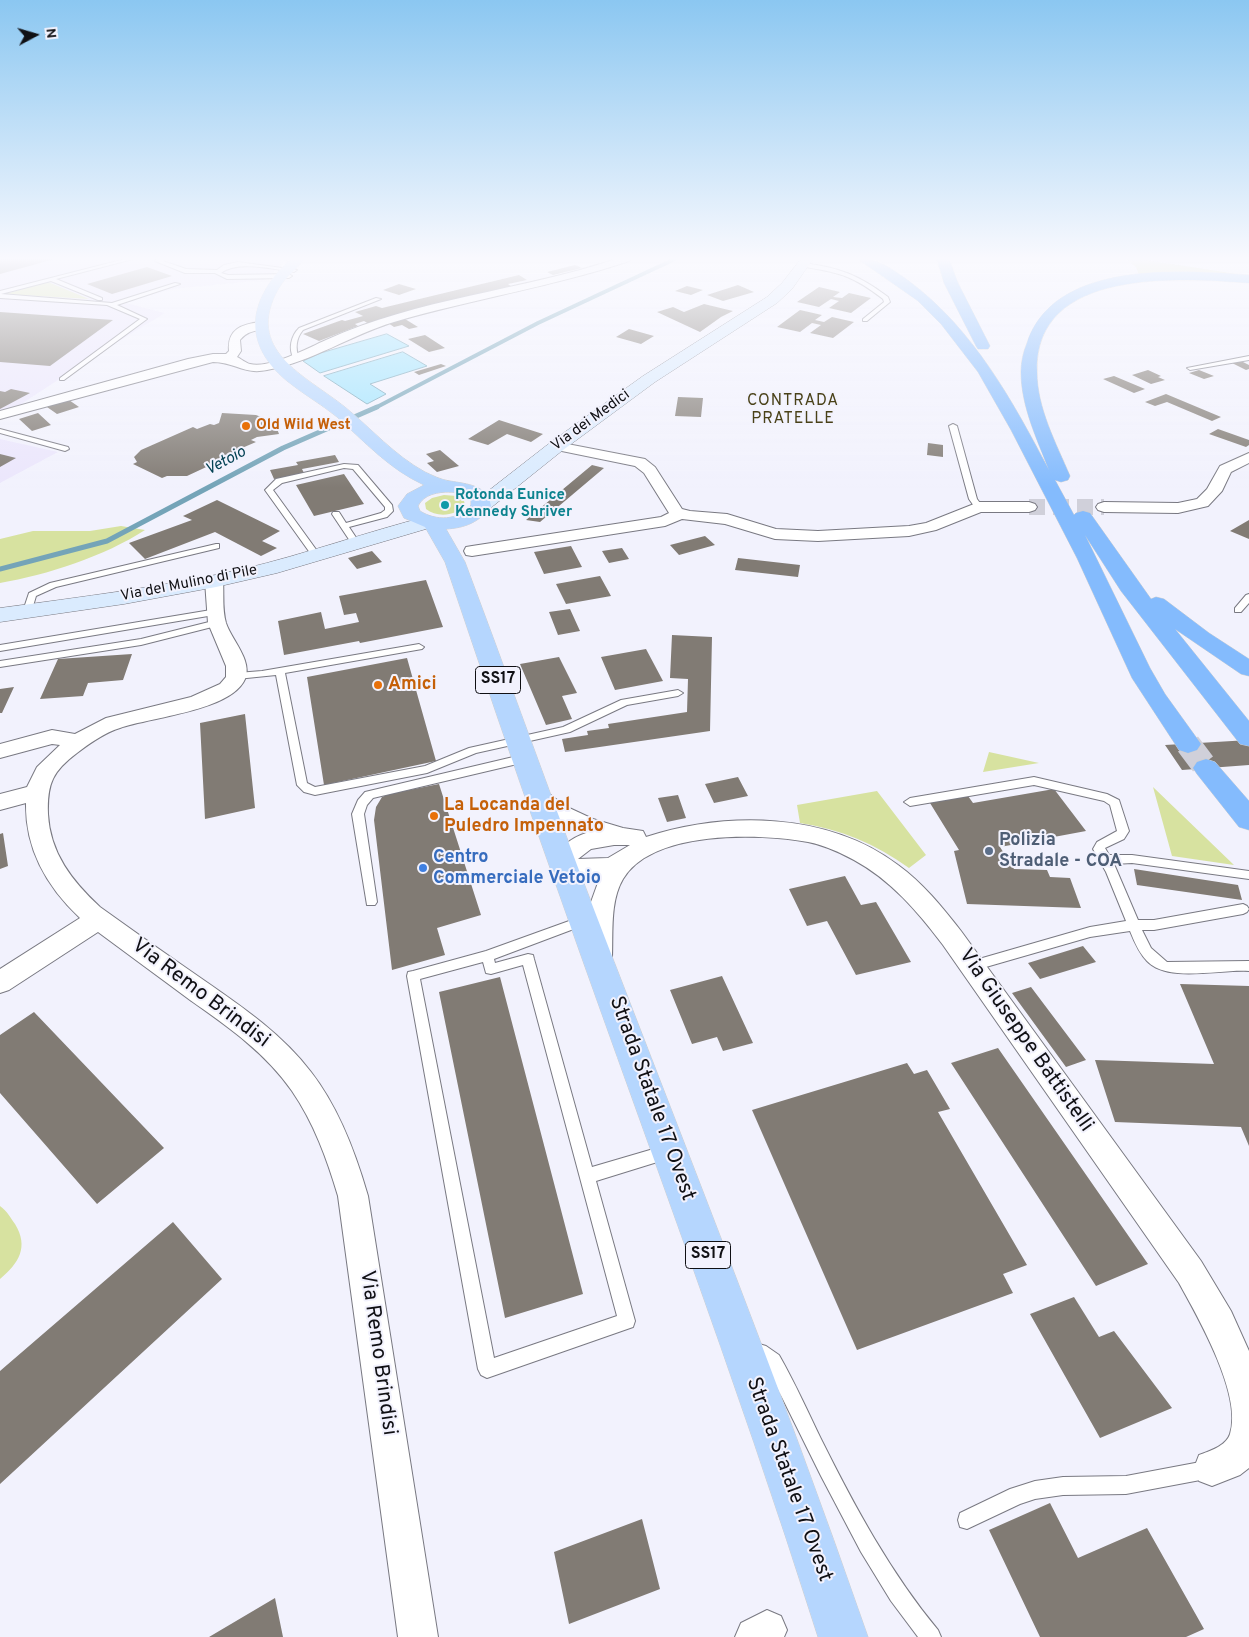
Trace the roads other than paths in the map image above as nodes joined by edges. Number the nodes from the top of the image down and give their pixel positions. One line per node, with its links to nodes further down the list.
1 (122, 335): 15 (lane)
2 (237, 335): 10 (street)
3 (264, 335): 13 (main road)
4 (296, 335): 11 (lane)
5 (346, 335): 11 (street)
6 (717, 335): 19 (street, Via dei Medici)
7 (959, 335): 25 (highway)
8 (978, 335): 25 (highway)
9 (1036, 335): 25 (highway)
10 (229, 358): 13 (street); 16 (street)
11 (296, 358): 13 (street)
12 (1249, 358): 14 (lane)
13 (277, 364): 22 (main road)
14 (1190, 368)
15 (62, 380)
16 (0, 415)
17 (953, 426): 27 (lane)
18 (0, 431): 20 (lane)
19 (557, 446): 23 (street, Via dei Medici); 32 (street)
20 (65, 449)
21 (1249, 457): 29 (street)
22 (398, 463): 24 (main road); 26 (main road)
23 (517, 476): 24 (street, Via dei Medici); 30 (street, Via dei Medici)
24 (454, 487): 26 (main road); 30 (main road)
25 (1061, 495): 36 (highway); 54 (highway)
26 (410, 505): 33 (main road, SS17); 34 (street, Via del Mulino di Pile)
27 (979, 507): 28 (street); 32 (street)
28 (1029, 507)
29 (1104, 507)
30 (476, 511): 33 (main road); 38 (main road, Strada Statale 17 Ovest / SS17)
31 (336, 514): 34 (lane)
32 (681, 514): 38 (street)
33 (430, 522): 34 (street, Via del Mulino di Pile); 38 (main road, Strada Statale 17 Ovest / SS17)
34 (357, 535): 37 (street, Via del Mulino di Pile); 37 (lane)
35 (216, 546): 42 (lane)
36 (1106, 552): 48 (highway); 52 (highway)
37 (316, 555): 39 (street, Via del Mulino di Pile)
38 (464, 556): 55 (main road, Strada Statale 17 Ovest / SS17)
39 (214, 581): 42 (street, Via del Mulino di Pile); 44 (street)
40 (1249, 597): 41 (lane)
41 (1238, 610)
42 (28, 611): 43 (street, Via del Mulino di Pile)
43 (0, 615)
44 (217, 617): 46 (lane); 47 (lane); 50 (street)
45 (419, 647): 49 (lane)
46 (0, 648)
47 (0, 664)
48 (1249, 669)
49 (280, 671): 50 (lane); 55 (lane)
50 (237, 676): 53 (street)
51 (678, 693): 55 (lane)
52 (1249, 738)
53 (78, 741): 56 (street); 58 (street)
54 (1188, 744)
55 (523, 749): 59 (main road, Strada Statale 17 Ovest / SS17); 67 (lane)
56 (0, 751)
57 (1206, 768): 62 (highway)
58 (35, 793): 60 (street); 69 (street, Via Remo Brindisi)
59 (540, 799): 63 (street); 65 (main road, Strada Statale 17 Ovest / SS17)
60 (0, 802)
61 (910, 802): 64 (lane)
62 (1249, 820)
63 (632, 847): 65 (street, Via Giuseppe Battistelli); 73 (street, Via Giuseppe Battistelli); 74 (street, Via Giuseppe Battistelli)
64 (1105, 860): 66 (lane); 71 (lane)
65 (563, 865): 70 (main road, Strada Statale 17 Ovest / SS17)
66 (1249, 875)
67 (371, 902)
68 (1242, 909): 71 (lane)
69 (98, 919): 76 (street); 85 (street, Via Remo Brindisi)
70 (585, 921): 72 (lane); 73 (main road, Strada Statale 17 Ovest / SS17)
71 (1134, 925): 74 (lane); 75 (lane)
72 (488, 956): 78 (lane); 78 (lane)
73 (599, 959): 77 (main road, Strada Statale 17 Ovest / SS17)
74 (972, 966): 80 (street, Via Giuseppe Battistelli)
75 (1249, 966)
76 (0, 982)
77 (670, 1151): 78 (lane); 79 (main road, Strada Statale 17 Ovest / SS17)
78 (587, 1176)
79 (743, 1353): 84 (main road, Strada Statale 17 Ovest / SS17); 88 (lane)
80 (1249, 1413)
81 (1249, 1427): 82 (street)
82 (1212, 1468): 83 (lane)
83 (967, 1520)
84 (815, 1552): 86 (main road, Strada Statale 17 Ovest / SS17); 87 (main road)
85 (418, 1637)
86 (843, 1637)
87 (850, 1637)
88 (931, 1637)

